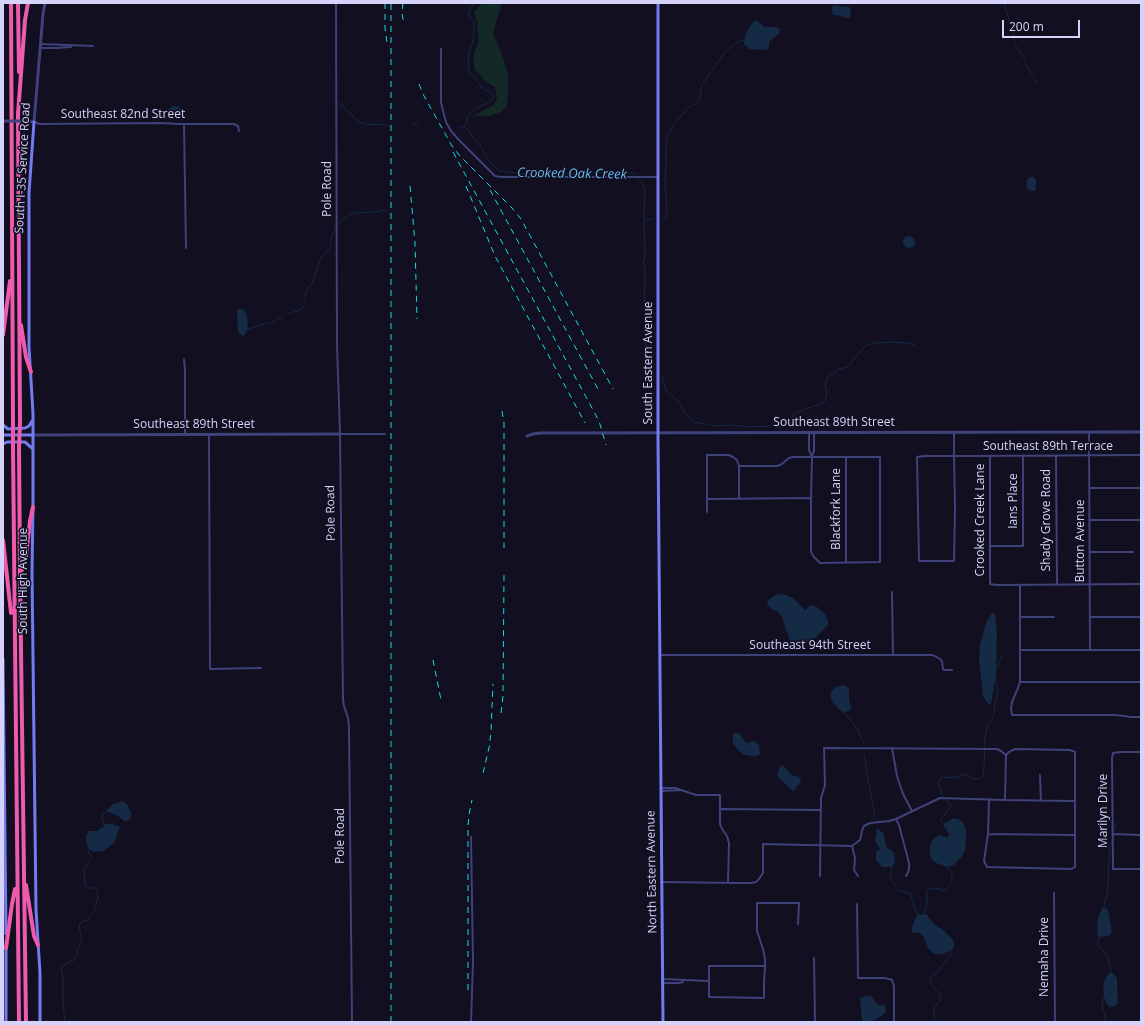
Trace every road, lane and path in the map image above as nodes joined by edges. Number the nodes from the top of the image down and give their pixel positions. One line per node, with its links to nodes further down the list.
1 (11, 3): 18 (highway)
2 (18, 3): 10 (highway)
3 (28, 3): 10 (highway)
4 (45, 3): 7 (street, South I-35 Service Road)
5 (336, 3): 33 (street, Pole Road)
6 (658, 3): 16 (main road, South Eastern Avenue)
7 (40, 46): 8 (street); 13 (street, South I-35 Service Road)
8 (93, 46)
9 (441, 49): 16 (street)
10 (20, 95): 11 (highway)
11 (18, 121): 12 (street, Southeast 82nd Street, bridge); 13 (street, Southeast 82nd Street, bridge); 19 (highway)
12 (4, 122)
13 (34, 122): 14 (street, Southeast 82nd Street); 22 (main road, South I-35 Service Road)
14 (184, 124): 15 (street, Southeast 82nd Street); 17 (street)
15 (239, 131)
16 (658, 177): 30 (main road, South Eastern Avenue)
17 (186, 248)
18 (12, 262): 20 (highway); 73 (highway, bridge)
19 (19, 315): 22 (highway); 63 (highway, bridge)
20 (3, 335)
21 (184, 359): 31 (street)
22 (31, 372): 23 (main road, South I-35 Service Road)
23 (33, 420): 24 (main road); 36 (main road, South High Avenue)
24 (3, 425)
25 (809, 432): 26 (street, Southeast 89th Street); 30 (street, Southeast 89th Street); 47 (street)
26 (814, 432): 27 (street, Southeast 89th Street); 47 (street)
27 (954, 432): 28 (street, Southeast 89th Street); 44 (street, Southeast 89th Terrace)
28 (1089, 432): 29 (street, Southeast 89th Street); 41 (street, Button Avenue)
29 (1141, 432)
30 (658, 433): 37 (street, Southeast 89th Street); 77 (main road, South Eastern Avenue)
31 (185, 434): 32 (street, Southeast 89th Street); 36 (street, Southeast 89th Street)
32 (209, 434): 33 (street, Southeast 89th Street); 80 (street)
33 (340, 434): 34 (street, Southeast 89th Street); 130 (street, Pole Road)
34 (385, 434)
35 (3, 435): 36 (main road, Southeast 89th Street)
36 (33, 435): 39 (main road, South High Avenue)
37 (527, 436)
38 (3, 444): 39 (main road)
39 (33, 449): 54 (main road, South High Avenue)
40 (1056, 455): 41 (street, Southeast 89th Terrace); 46 (street, Southeast 89th Terrace); 64 (street, Shady Grove Road)
41 (1090, 455): 42 (street, Southeast 89th Terrace); 49 (street, Button Avenue)
42 (1141, 455)
43 (846, 456): 47 (street); 62 (street, Blackfork Lane); 62 (street)
44 (954, 456): 44 (street, Southeast 89th Terrace); 45 (street, Southeast 89th Terrace)
45 (990, 456): 46 (street, Southeast 89th Terrace); 59 (street, Crooked Creek Lane)
46 (1023, 456): 59 (street, Ians Place)
47 (812, 457): 48 (street); 51 (street)
48 (739, 466): 52 (street); 53 (street)
49 (1090, 488): 50 (street); 56 (street, Button Avenue)
50 (1141, 488)
51 (811, 498): 53 (street); 62 (street)
52 (707, 499): 53 (street); 55 (street)
53 (739, 499)
54 (33, 507): 63 (highway); 120 (main road, South High Avenue)
55 (707, 512)
56 (1090, 520): 57 (street); 60 (street, Button Avenue)
57 (1141, 520)
58 (3, 540): 73 (highway)
59 (990, 546): 67 (street, Crooked Creek Lane)
60 (1090, 552): 61 (street); 65 (street, Button Avenue)
61 (1133, 552)
62 (846, 562)
63 (20, 576): 110 (highway)
64 (1057, 584): 65 (street); 67 (street)
65 (1090, 584): 66 (street); 71 (street, Button Avenue)
66 (1141, 584)
67 (1020, 585): 69 (street)
68 (892, 592): 78 (street)
69 (1020, 617): 70 (street); 74 (street)
70 (1054, 617)
71 (1090, 617): 72 (street); 75 (street, Button Avenue)
72 (1141, 617)
73 (14, 634): 115 (highway)
74 (1020, 650): 75 (street); 83 (street)
75 (1090, 650): 76 (street)
76 (1141, 650)
77 (659, 655): 78 (street, Southeast 94th Street); 86 (main road, South Eastern Avenue)
78 (893, 655): 81 (street, Southeast 94th Street)
79 (3, 659): 82 (main road)
80 (261, 668)
81 (952, 670)
82 (3, 682): 87 (main road)
83 (1020, 682): 84 (street); 85 (street)
84 (1141, 682)
85 (1141, 717)
86 (660, 722): 92 (main road, North Eastern Avenue)
87 (4, 730): 97 (main road)
88 (892, 748): 90 (street); 99 (street); 100 (street)
89 (1141, 752): 103 (street, Marilyn Drive)
90 (1006, 755): 94 (street); 96 (street)
91 (1040, 775): 95 (street)
92 (660, 790): 98 (street); 114 (main road, North Eastern Avenue)
93 (989, 800): 94 (street); 100 (street); 102 (street)
94 (1005, 800): 95 (street)
95 (1040, 801): 96 (street)
96 (1075, 801): 104 (street)
97 (4, 805): 121 (main road)
98 (721, 809): 99 (street); 116 (street)
99 (821, 810): 107 (street)
100 (912, 811): 101 (street)
101 (896, 819): 108 (street); 113 (street)
102 (988, 834): 104 (street); 104 (street)
103 (1113, 834): 105 (street); 109 (street, Marilyn Drive)
104 (1075, 835)
105 (1141, 835)
106 (471, 837): 131 (street)
107 (821, 845): 108 (street); 111 (street); 116 (street)
108 (852, 846): 112 (street)
109 (1141, 869)
110 (24, 875): 120 (highway); 128 (highway)
111 (820, 876)
112 (858, 876)
113 (906, 876)
114 (661, 882): 116 (street); 124 (main road, North Eastern Avenue)
115 (17, 883): 121 (highway); 127 (highway)
116 (728, 883)
117 (1054, 892): 135 (street, Nemaha Drive)
118 (857, 904): 134 (street)
119 (798, 924): 123 (street)
120 (38, 944): 129 (main road, South High Avenue)
121 (6, 948): 126 (main road)
122 (814, 958): 133 (street)
123 (765, 966): 125 (street); 125 (street)
124 (662, 981): 125 (street); 132 (main road, North Eastern Avenue)
125 (708, 981)
126 (6, 1022)
127 (19, 1022)
128 (26, 1022)
129 (40, 1022)
130 (352, 1022)
131 (471, 1022)
132 (663, 1022)
133 (814, 1022)
134 (894, 1022)
135 (1055, 1022)

